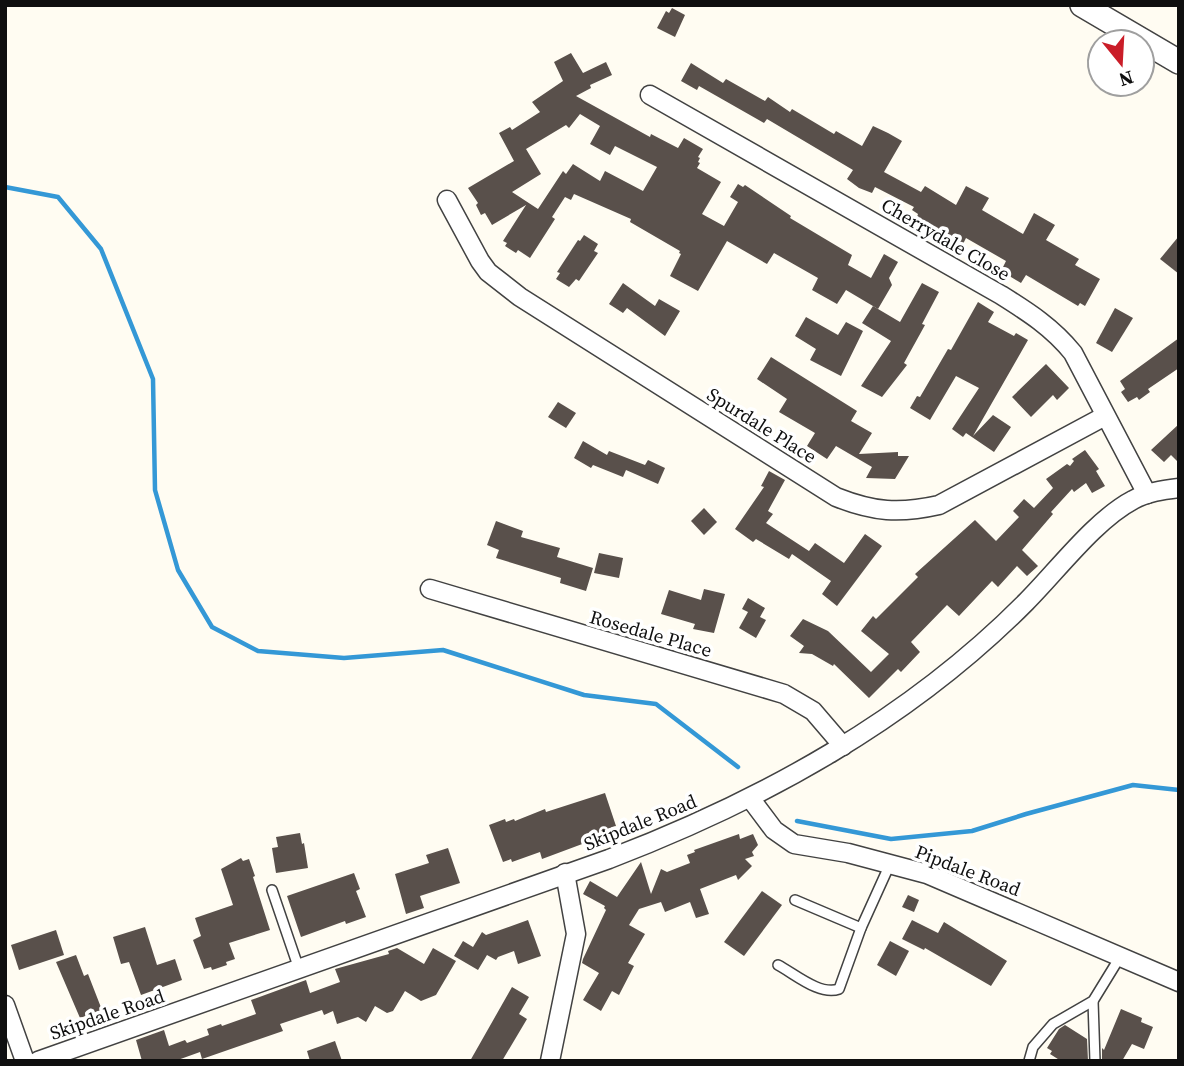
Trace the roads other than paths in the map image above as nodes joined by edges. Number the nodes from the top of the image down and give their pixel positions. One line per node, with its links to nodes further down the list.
1 (1082, 5): 2 (street)
2 (1179, 62)
3 (650, 95): 5 (street, Cherrydale Close)
4 (447, 200): 5 (street, Spurdale Place)
5 (1105, 415): 7 (street, Cherrydale Close)
6 (1179, 488): 7 (street, Skipdale Road)
7 (1147, 494): 9 (street, Skipdale Road)
8 (430, 589): 9 (street, Rosedale Place)
9 (843, 746): 10 (street, Skipdale Road)
10 (750, 799): 11 (street, Pipdale Road); 12 (street, Skipdale Road)
11 (890, 864): 15 (lane); 16 (street, Pipdale Road)
12 (565, 873): 18 (street, Skipdale Road); 24 (street)
13 (272, 890): 18 (lane)
14 (794, 900): 15 (lane)
15 (861, 928): 17 (lane)
16 (1120, 957): 19 (street, Pipdale Road); 20 (lane)
17 (778, 965)
18 (299, 969): 23 (street, Skipdale Road)
19 (1179, 982)
20 (1093, 1001): 25 (lane); 26 (lane)
21 (5, 1005): 22 (street)
22 (25, 1061)
23 (38, 1061)
24 (550, 1061)
25 (1029, 1061)
26 (1095, 1061)

